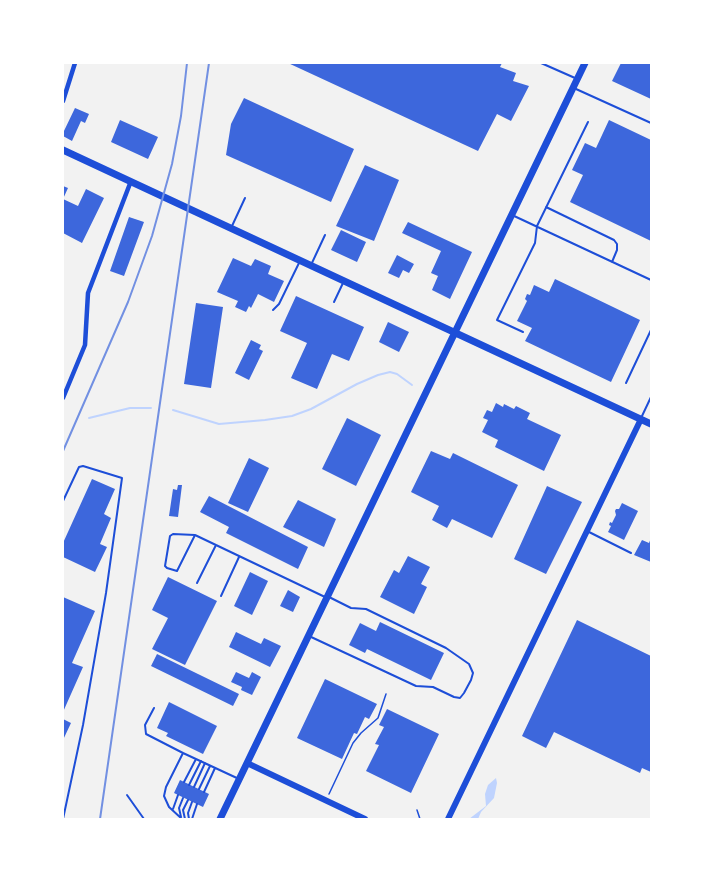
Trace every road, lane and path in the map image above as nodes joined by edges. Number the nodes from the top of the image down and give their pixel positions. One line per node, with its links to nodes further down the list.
1 (75, 63): 6 (street)
2 (542, 63): 4 (lane)
3 (585, 63): 4 (main road)
4 (577, 79): 5 (main road)
5 (573, 87): 8 (lane); 13 (main road)
6 (63, 101)
7 (588, 122): 12 (lane)
8 (651, 123)
9 (63, 150): 10 (main road)
10 (130, 181): 15 (main road); 29 (street)
11 (245, 198): 15 (lane)
12 (546, 207): 14 (lane); 18 (lane)
13 (512, 215): 14 (lane); 26 (main road)
14 (537, 226): 18 (lane); 25 (lane)
15 (231, 228): 17 (main road)
16 (325, 235): 19 (lane)
17 (300, 260): 19 (main road); 23 (lane)
18 (612, 262): 20 (lane)
19 (311, 265): 21 (main road)
20 (651, 280)
21 (344, 281): 22 (lane); 26 (main road)
22 (334, 302)
23 (273, 310)
24 (651, 330): 27 (lane)
25 (523, 332)
26 (456, 333): 30 (main road); 40 (main road)
27 (626, 383)
28 (651, 397): 30 (lane)
29 (63, 398)
30 (641, 419): 31 (main road); 33 (street)
31 (651, 424)
32 (63, 501): 66 (lane)
33 (586, 531): 36 (lane); 72 (street)
34 (195, 535): 34 (lane); 35 (lane)
35 (216, 545): 37 (lane); 38 (lane)
36 (631, 553)
37 (239, 557): 39 (lane); 40 (lane)
38 (197, 583)
39 (221, 596)
40 (328, 597): 41 (main road); 41 (lane)
41 (309, 636): 48 (main road)
42 (386, 694): 61 (path)
43 (154, 708): 44 (lane)
44 (183, 753): 45 (lane); 65 (lane)
45 (196, 759): 46 (lane); 52 (lane)
46 (201, 761): 47 (lane); 53 (lane)
47 (205, 763): 49 (lane); 54 (lane)
48 (247, 763): 51 (main road); 61 (street)
49 (210, 766): 50 (lane); 55 (lane)
50 (215, 768): 51 (lane); 56 (lane)
51 (239, 779): 69 (main road)
52 (184, 782)
53 (189, 785)
54 (194, 787)
55 (199, 789)
56 (204, 792)
57 (127, 795): 67 (lane)
58 (178, 795): 65 (lane)
59 (183, 798): 68 (lane)
60 (188, 800): 68 (lane)
61 (326, 800): 70 (street)
62 (192, 802): 68 (lane)
63 (197, 804): 68 (lane)
64 (417, 810): 71 (path)
65 (174, 811): 68 (lane)
66 (63, 819)
67 (144, 819)
68 (186, 819)
69 (220, 819)
70 (365, 819)
71 (420, 819)
72 (448, 819)

